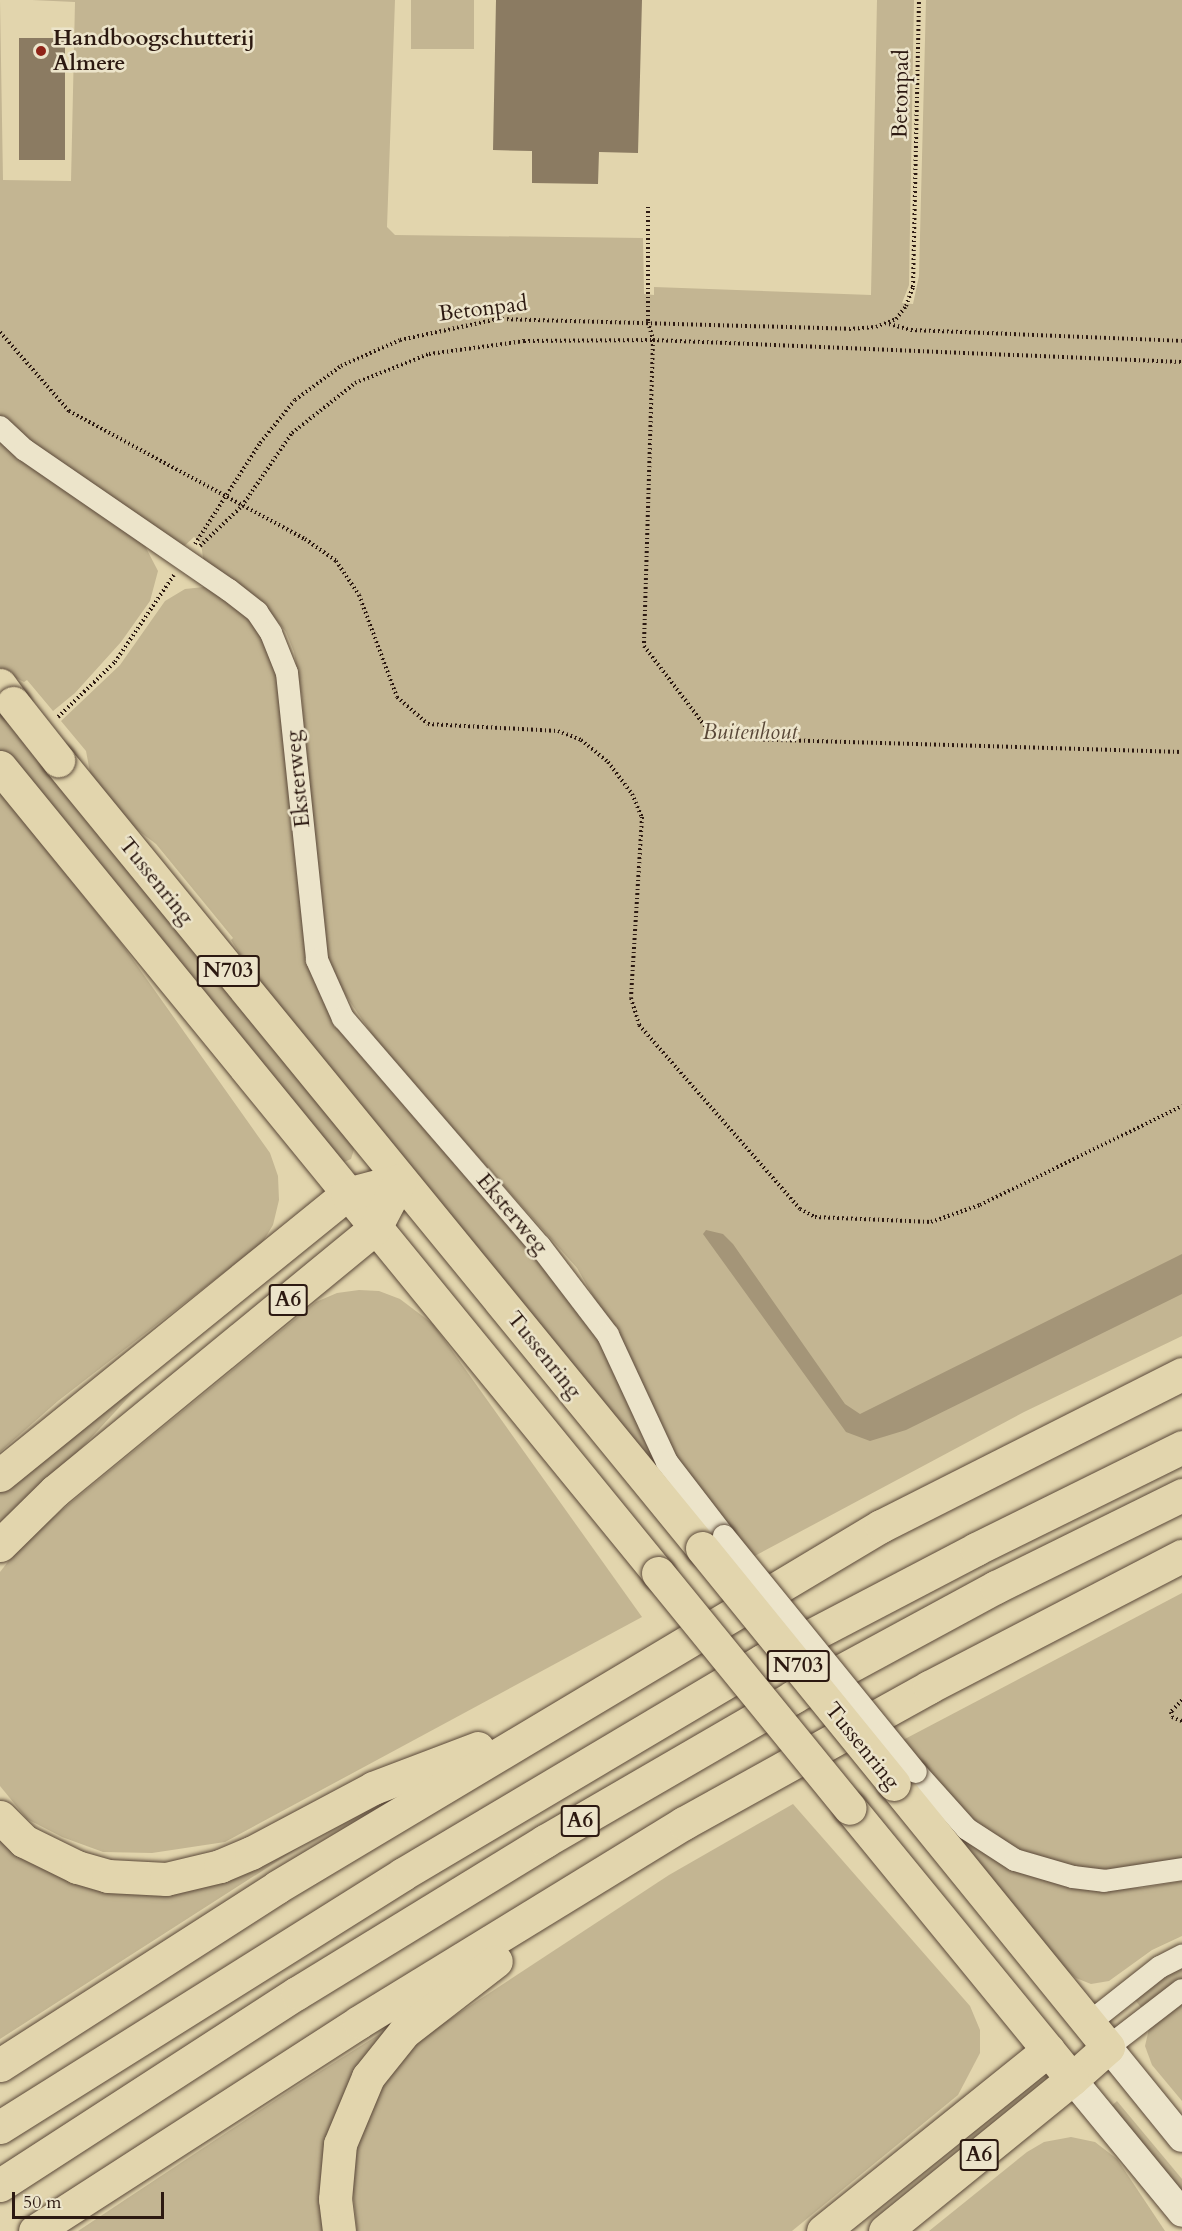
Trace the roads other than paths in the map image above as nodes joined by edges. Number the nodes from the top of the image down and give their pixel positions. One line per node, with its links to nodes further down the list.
1 (0, 427): 11 (street, Eksterweg)
2 (7, 694): 4 (highway, Tussenring / N703, bridge)
3 (0, 767): 5 (highway, N703)
4 (400, 1180): 5 (highway, A6); 6 (highway, A6); 11 (highway, Tussenring / N703)
5 (347, 1194): 6 (highway, N703); 9 (highway, A6)
6 (375, 1228): 12 (highway, A6); 22 (highway, N703, bridge)
7 (1182, 1374): 14 (highway)
8 (1182, 1447): 25 (highway, A6)
9 (0, 1475)
10 (1182, 1495): 27 (highway, A6)
11 (713, 1542): 15 (highway, Tussenring / N703, bridge)
12 (0, 1545)
13 (1182, 1556): 17 (highway, A6)
14 (556, 1718): 16 (highway); 23 (highway)
15 (905, 1778): 18 (street); 21 (highway, Tussenring / N703)
16 (0, 1817)
17 (684, 1823): 29 (highway, A6); 30 (highway, A6)
18 (1182, 1869)
19 (1182, 1956): 21 (street)
20 (1182, 1990): 21 (street)
21 (1099, 2035): 22 (highway); 24 (highway); 26 (street)
22 (1048, 2050): 24 (highway, N703); 31 (highway, A6)
23 (0, 2065)
24 (1072, 2079): 28 (street); 32 (highway, A6)
25 (0, 2127)
26 (1182, 2138)
27 (0, 2185)
28 (1182, 2213)
29 (35, 2231)
30 (339, 2231)
31 (823, 2231)
32 (885, 2231)

